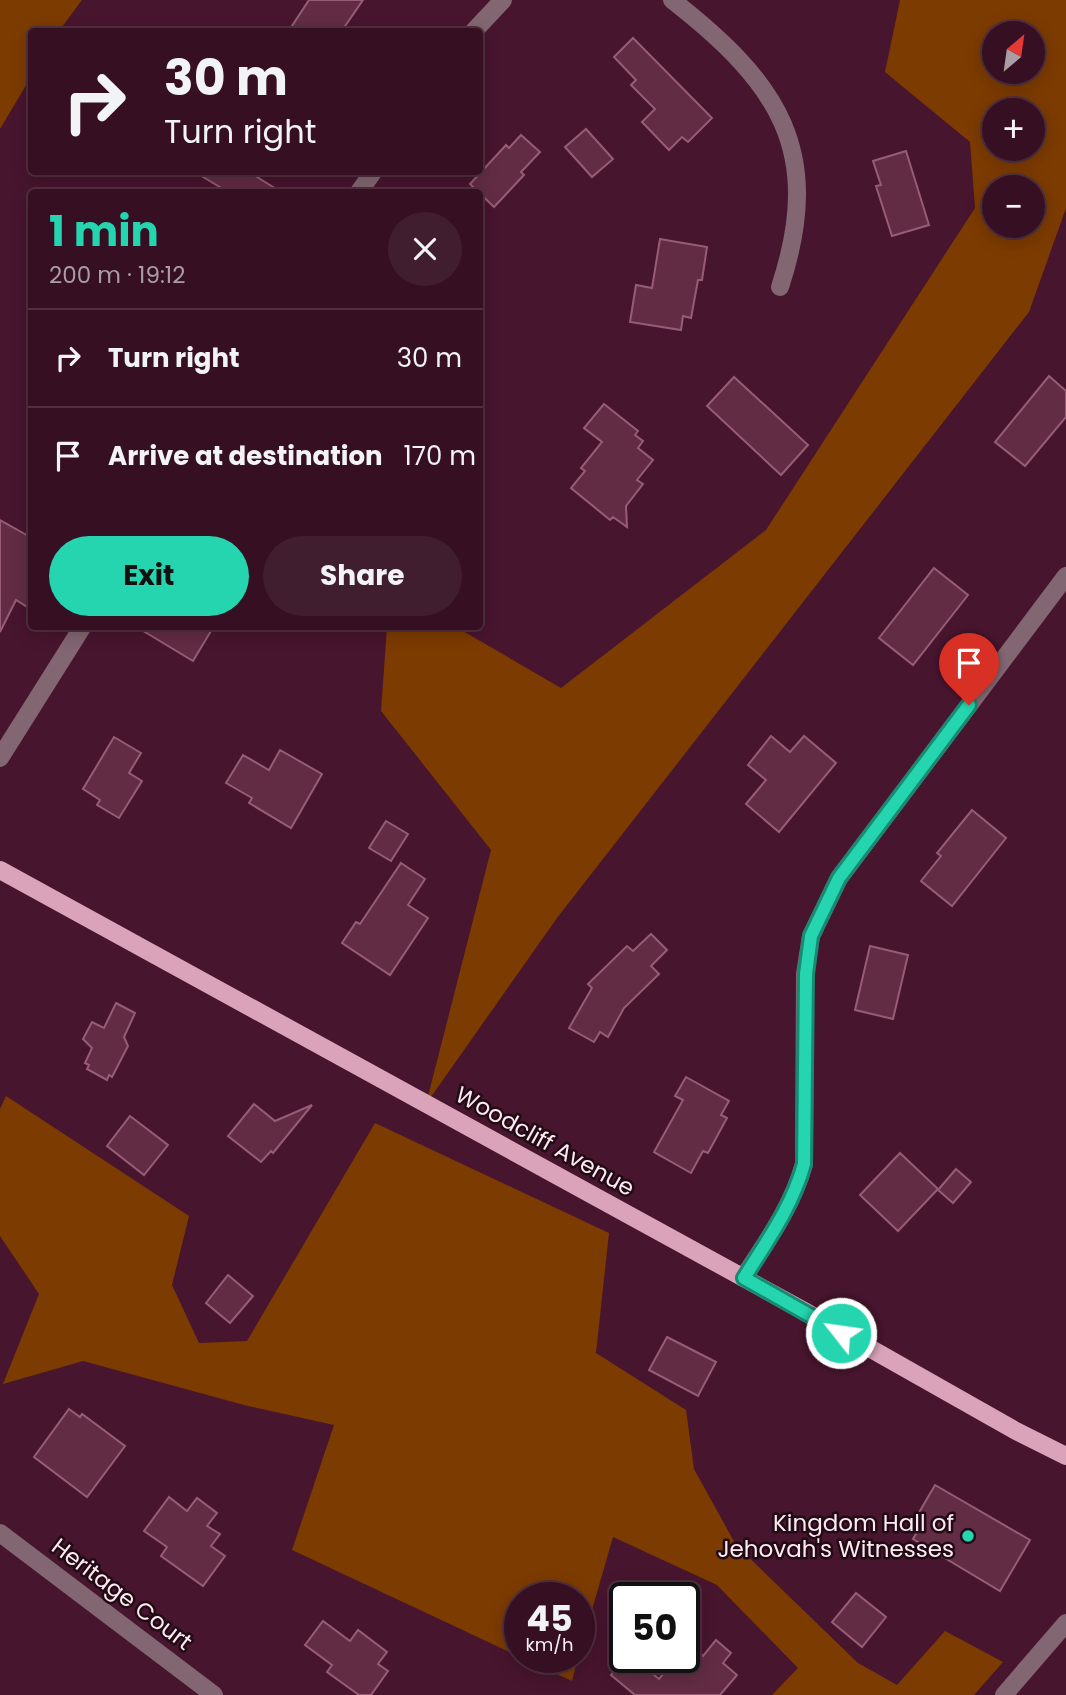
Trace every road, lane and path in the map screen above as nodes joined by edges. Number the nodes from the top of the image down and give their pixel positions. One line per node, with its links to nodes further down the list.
1 (503, 0): 3 (street)
2 (672, 0): 4 (street)
3 (477, 28)
4 (780, 287)
5 (1066, 576): 9 (street)
6 (80, 630): 7 (street)
7 (0, 758)
8 (0, 870): 9 (main road, Woodcliff Avenue)
9 (744, 1278): 10 (main road, Woodcliff Avenue)
10 (1066, 1456)
11 (0, 1533): 13 (street, Heritage Court)
12 (1066, 1623): 14 (street)
13 (214, 1695)
14 (1003, 1695)

